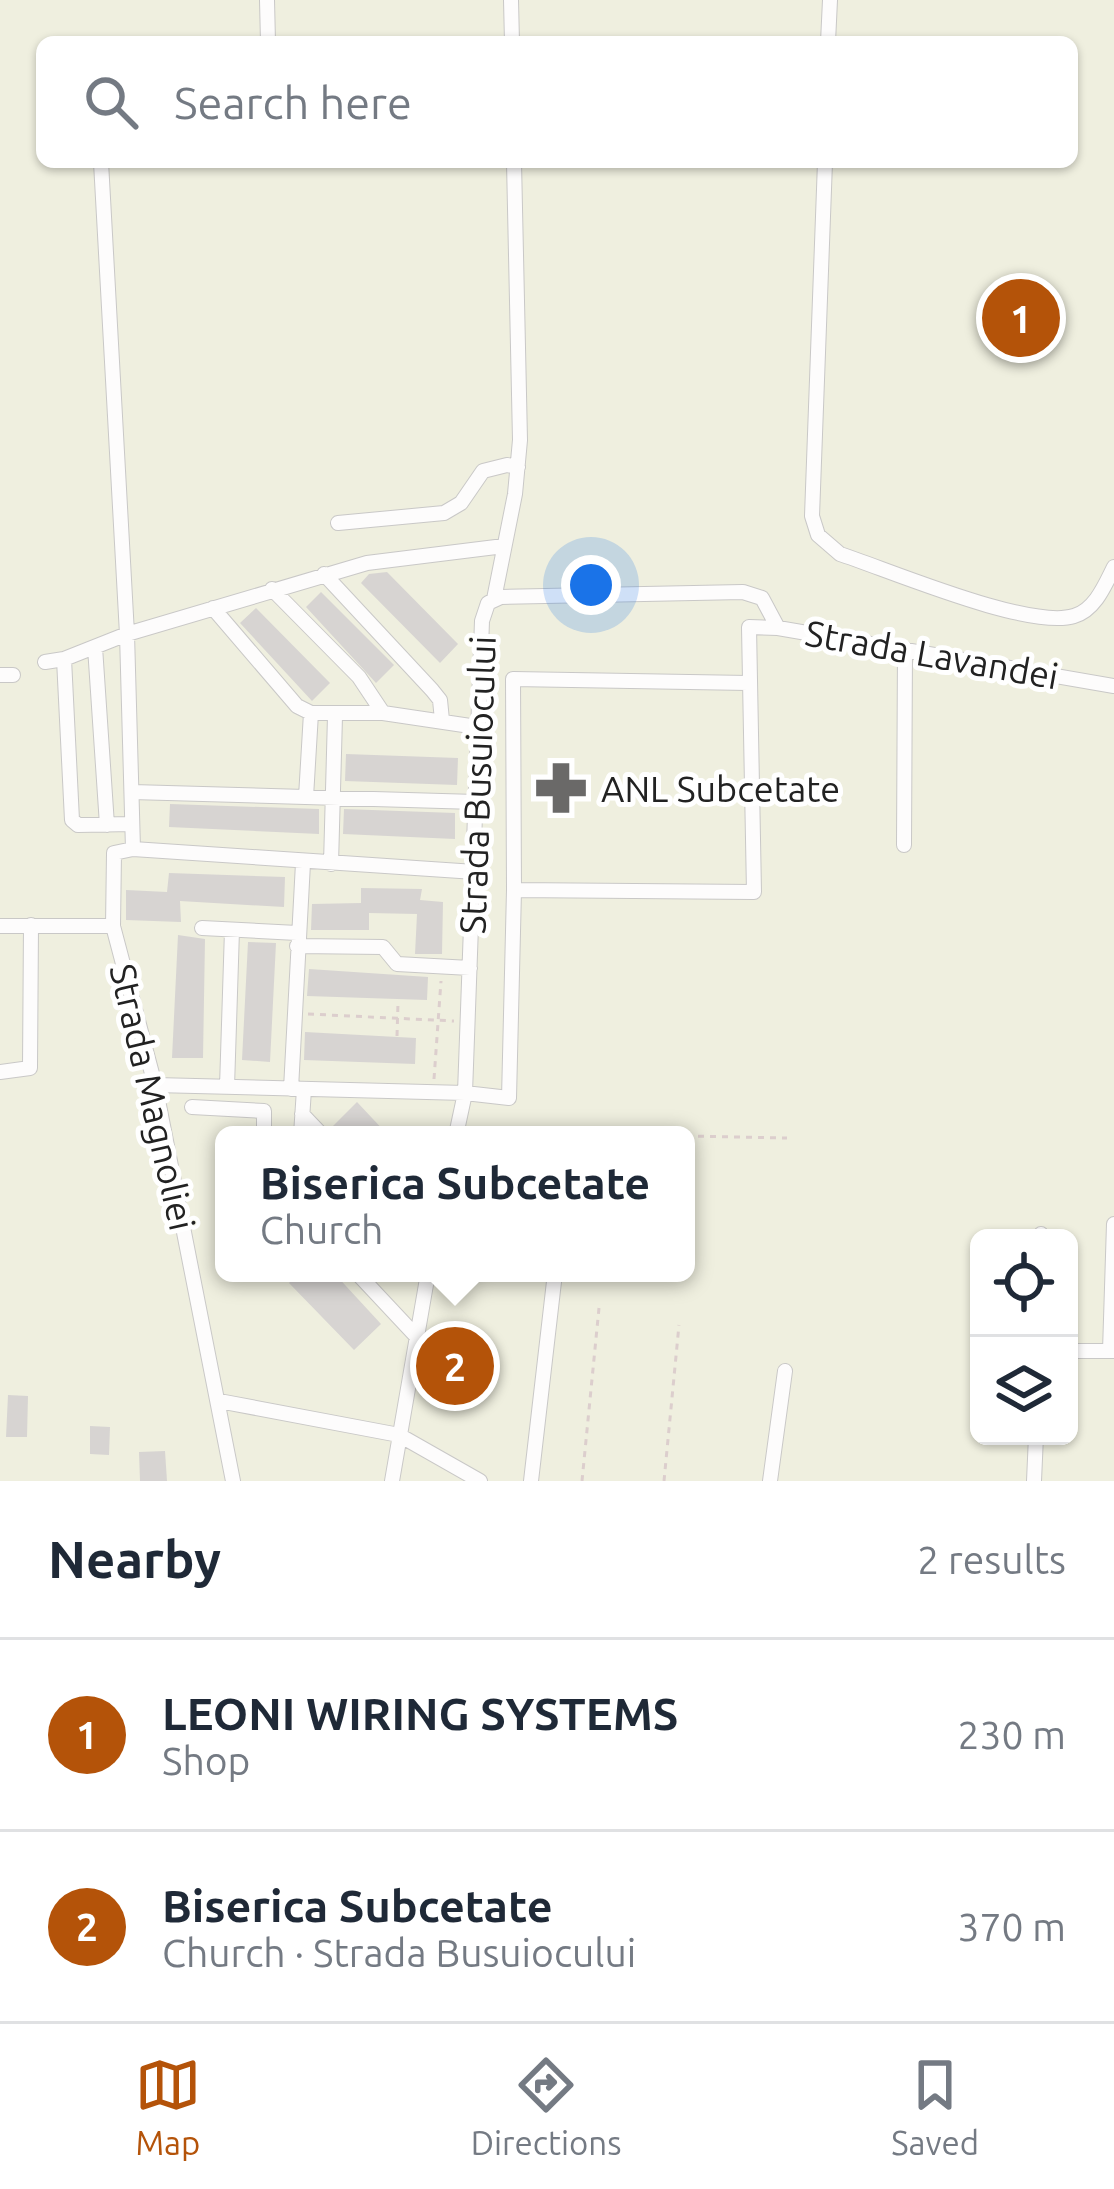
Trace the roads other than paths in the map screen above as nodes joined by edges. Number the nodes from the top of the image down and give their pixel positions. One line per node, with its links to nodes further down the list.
1 (267, 0): 4 (street)
2 (511, 0): 5 (street)
3 (830, 0): 6 (street)
4 (268, 36)
5 (512, 36)
6 (828, 36)
7 (101, 168): 19 (street)
8 (514, 168): 10 (street)
9 (825, 168): 13 (street)
10 (518, 467): 11 (street); 12 (street)
11 (338, 523)
12 (504, 546): 14 (street); 16 (street)
13 (1114, 567)
14 (324, 574): 15 (street); 29 (street)
15 (272, 589): 17 (street); 27 (street)
16 (494, 599): 18 (street, Strada Busuiocului); 30 (street, Strada Busuiocului)
17 (213, 608): 19 (street); 26 (street)
18 (778, 628): 21 (street, Strada Lavandei); 24 (street, Strada Lavandei)
19 (127, 634): 20 (street); 31 (street)
20 (95, 647): 22 (street); 36 (street)
21 (904, 649): 25 (street, Strada Lavandei); 37 (street)
22 (64, 659): 23 (street); 36 (street)
23 (45, 662)
24 (748, 683): 42 (street); 42 (street)
25 (1114, 686)
26 (310, 713): 28 (street); 32 (street)
27 (383, 713): 28 (street); 29 (street)
28 (335, 716): 33 (street)
29 (442, 720): 30 (street)
30 (477, 727): 34 (street, Strada Busuiocului)
31 (132, 792): 32 (street); 35 (street)
32 (306, 797): 33 (street)
33 (332, 798): 34 (street); 40 (street)
34 (476, 802): 41 (street, Strada Busuiocului)
35 (132, 824): 36 (street); 38 (street)
36 (106, 825)
37 (904, 845)
38 (133, 849): 39 (street); 45 (street, Strada Magnoliei)
39 (303, 862): 40 (street); 48 (street)
40 (331, 864): 41 (street)
41 (475, 872): 49 (street, Strada Busuiocului)
42 (514, 890): 54 (street)
43 (0, 926): 44 (street)
44 (31, 926): 45 (street); 50 (street)
45 (113, 926): 51 (street, Strada Magnoliei)
46 (202, 928): 47 (street)
47 (232, 930): 48 (street); 52 (street)
48 (297, 940): 49 (street); 53 (street)
49 (470, 968): 54 (street, Strada Busuiocului)
50 (0, 1072)
51 (155, 1085): 52 (street); 69 (street, Strada Magnoliei)
52 (227, 1087): 53 (street)
53 (297, 1089): 54 (street); 56 (street)
54 (465, 1093): 60 (street, Strada Busuiocului)
55 (192, 1107): 57 (street)
56 (302, 1114): 58 (street); 59 (street)
57 (264, 1126)
58 (301, 1126)
59 (313, 1126)
60 (458, 1126)
61 (1114, 1225): 67 (street)
62 (365, 1282): 65 (street)
63 (426, 1282): 65 (street)
64 (554, 1282): 75 (street)
65 (416, 1336): 70 (street)
66 (1078, 1351): 67 (street)
67 (1112, 1352)
68 (784, 1371): 76 (street)
69 (219, 1401): 70 (street); 72 (street, Strada Magnoliei)
70 (398, 1435): 73 (street); 74 (street)
71 (1036, 1445): 77 (street)
72 (232, 1481)
73 (392, 1481)
74 (479, 1481)
75 (531, 1481)
76 (770, 1481)
77 (1034, 1481)

